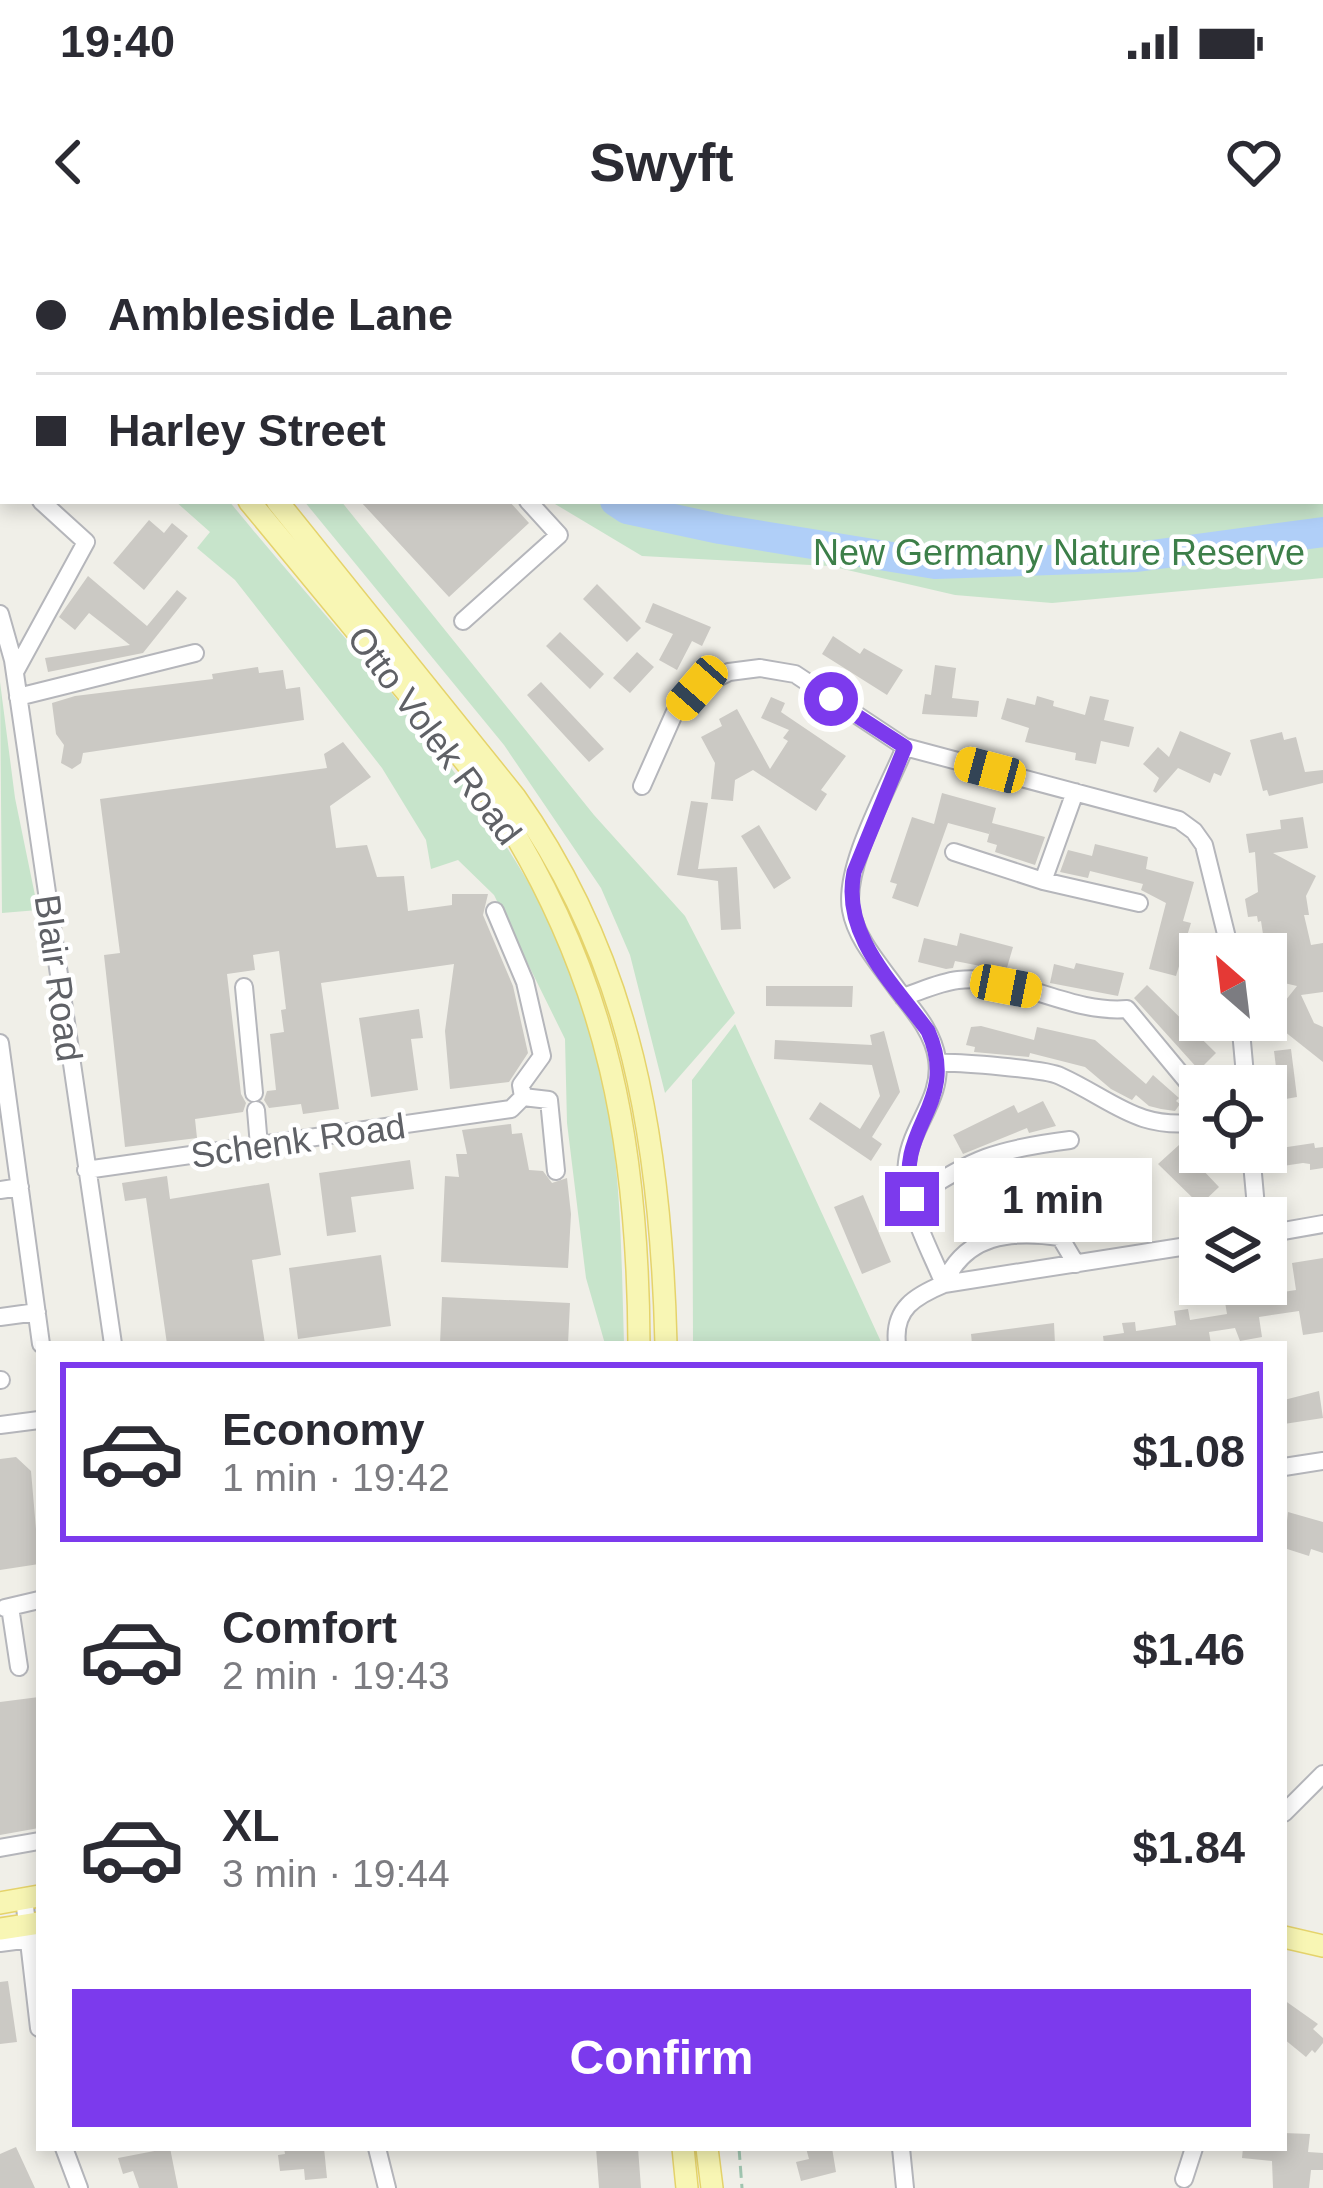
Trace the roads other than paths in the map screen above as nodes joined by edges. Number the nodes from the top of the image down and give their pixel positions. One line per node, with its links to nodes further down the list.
1 (44, 504): 8 (street)
2 (250, 504): 41 (main road, Otto Volek Road)
3 (280, 504): 42 (main road, Otto Volek Road)
4 (531, 504): 6 (street)
5 (0, 614): 8 (street, Blair Road)
6 (463, 621)
7 (195, 652): 9 (street)
8 (15, 673): 9 (street, Blair Road)
9 (18, 697): 27 (street, Blair Road)
10 (905, 747): 11 (street); 12 (street); 19 (street)
11 (641, 786)
12 (1075, 792): 14 (street); 17 (street)
13 (954, 852): 14 (street)
14 (1043, 881): 15 (street)
15 (1139, 903)
16 (495, 911): 23 (street)
17 (1226, 933)
18 (244, 987): 26 (street)
19 (903, 998): 21 (street); 22 (street)
20 (0, 1043): 29 (street)
21 (938, 1063): 24 (street); 31 (street)
22 (1179, 1072)
23 (517, 1103): 26 (street, Schenk Road); 28 (street)
24 (1179, 1124)
25 (1070, 1140): 31 (street)
26 (260, 1146): 27 (street, Schenk Road)
27 (86, 1170): 40 (street, Blair Road)
28 (556, 1171)
29 (20, 1187): 30 (street); 37 (street)
30 (0, 1190)
31 (912, 1199): 36 (street)
32 (1323, 1224): 33 (street)
33 (1287, 1230)
34 (1179, 1247): 35 (street)
35 (1076, 1264): 36 (street); 36 (street)
36 (944, 1284): 43 (street)
37 (37, 1312): 38 (street); 39 (street)
38 (0, 1317)
39 (41, 1341)
40 (112, 1341)
41 (640, 1341)
42 (666, 1341)
43 (897, 1341)
44 (36, 1420): 45 (street)
45 (0, 1426)
46 (1323, 1460): 47 (street)
47 (1287, 1466)
48 (36, 1601): 49 (street)
49 (5, 1608): 50 (street)
50 (19, 1667)
51 (1323, 1774): 52 (street)
52 (1287, 1810)
53 (36, 1842): 54 (street)
54 (0, 1848)
55 (32, 1897): 56 (main road); 58 (street)
56 (0, 1903)
57 (0, 1929): 58 (main road)
58 (34, 1931): 60 (street); 62 (street)
59 (1287, 1938): 61 (main road)
60 (0, 1943)
61 (1323, 1946)
62 (36, 1970)
63 (65, 2151): 70 (street)
64 (378, 2151): 71 (street)
65 (682, 2151): 72 (main road)
66 (707, 2151): 73 (main road)
67 (901, 2151): 74 (street)
68 (1193, 2151): 69 (street)
69 (1184, 2179)
70 (79, 2188)
71 (387, 2188)
72 (687, 2188)
73 (712, 2188)
74 (904, 2188)

